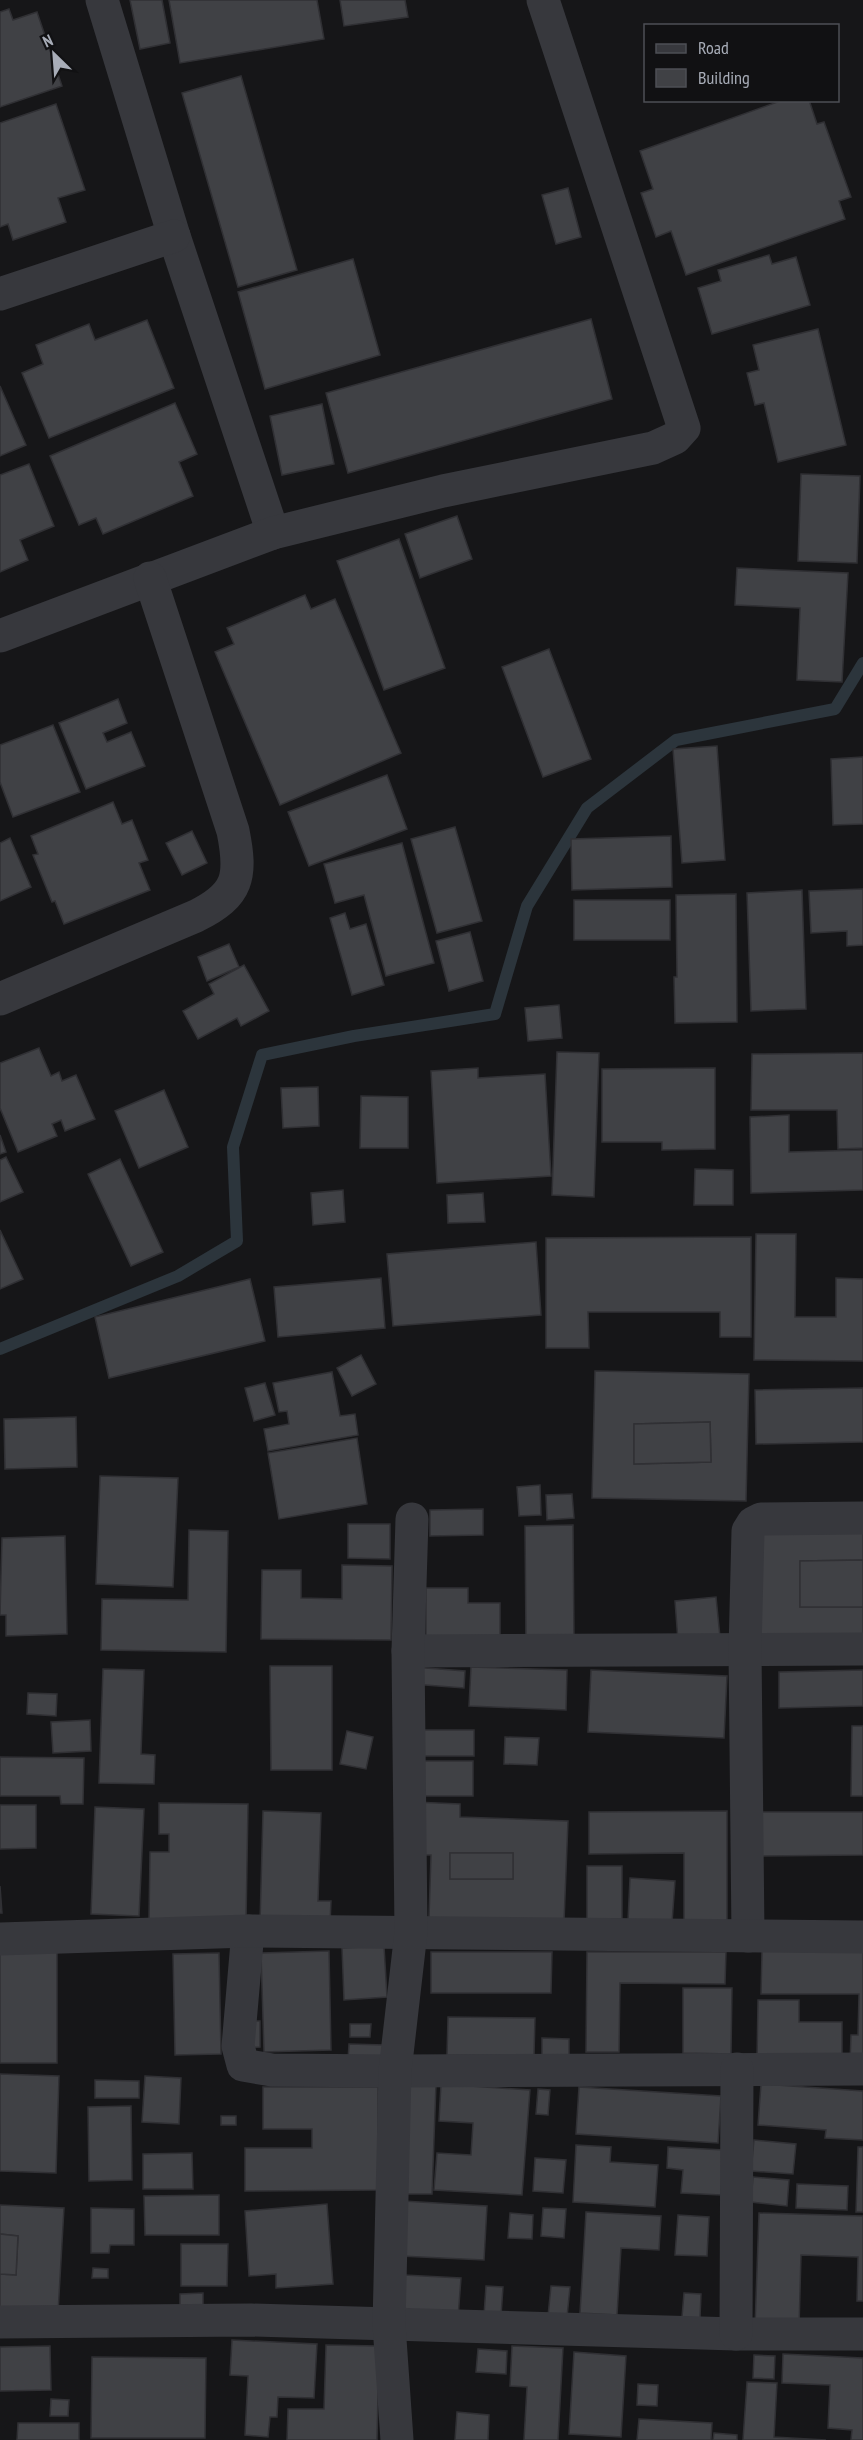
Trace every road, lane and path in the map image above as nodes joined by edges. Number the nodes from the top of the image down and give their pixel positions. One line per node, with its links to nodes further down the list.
1 (102, 0): 3 (street)
2 (543, 0): 5 (street)
3 (174, 236): 4 (street); 5 (street)
4 (0, 294)
5 (273, 533): 6 (street)
6 (150, 578): 7 (street); 8 (street)
7 (0, 636)
8 (0, 999)
9 (863, 1518): 12 (street)
10 (412, 1519): 13 (street)
11 (863, 1649): 12 (street)
12 (745, 1650): 13 (street); 16 (street)
13 (408, 1651): 15 (street)
14 (249, 1931): 15 (street); 18 (street); 21 (street)
15 (411, 1932): 16 (street); 21 (street)
16 (748, 1936): 17 (street)
17 (863, 1937)
18 (0, 1939)
19 (737, 2069): 20 (street); 21 (street); 24 (street)
20 (863, 2069)
21 (395, 2071): 23 (street)
22 (0, 2322): 23 (street)
23 (389, 2325): 24 (street); 26 (street)
24 (736, 2334): 25 (street)
25 (863, 2334)
26 (397, 2440)

